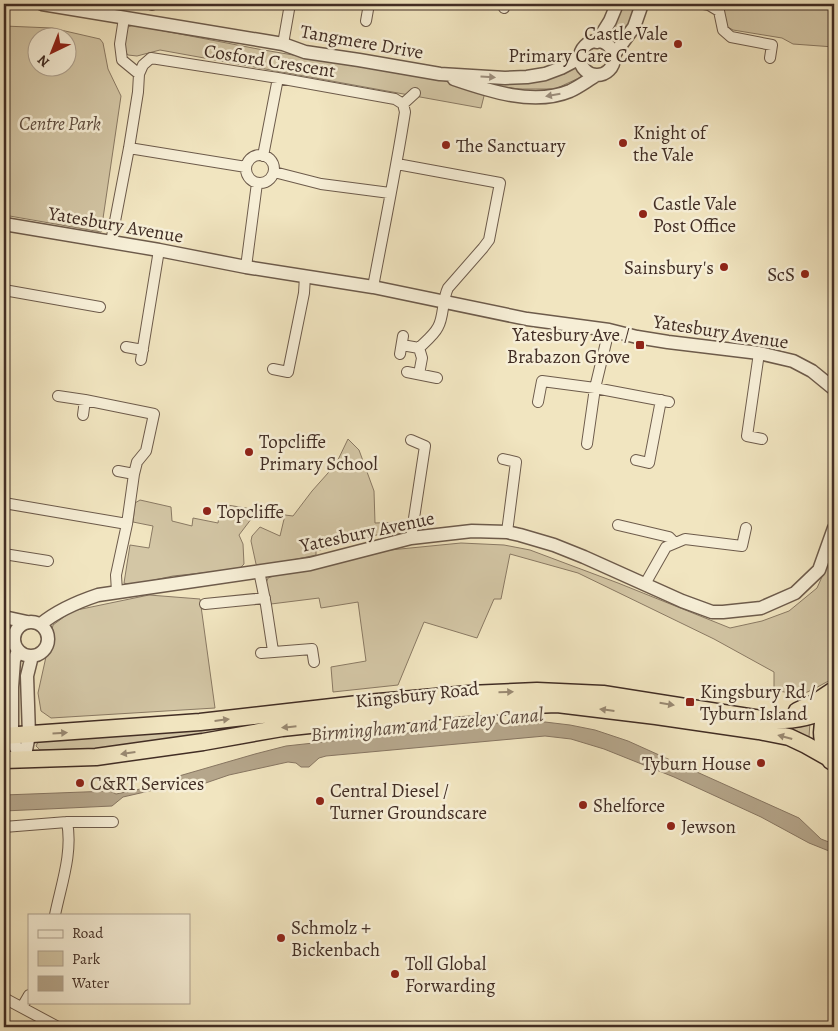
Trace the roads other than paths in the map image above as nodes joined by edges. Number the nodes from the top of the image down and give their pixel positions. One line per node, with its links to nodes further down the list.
1 (42, 4): 7 (street, Tangmere Drive)
2 (290, 4): 10 (street)
3 (369, 4): 8 (street)
4 (617, 4): 9 (street)
5 (642, 4): 11 (street)
6 (704, 4): 13 (street)
7 (124, 18): 10 (street, Tangmere Drive); 14 (street)
8 (366, 21)
9 (597, 42): 11 (street); 12 (street)
10 (283, 44): 15 (street, Tangmere Drive)
11 (613, 56): 16 (street)
12 (580, 58): 15 (street, Tangmere Drive, one-way to 12); 16 (street)
13 (770, 58)
14 (139, 74): 17 (street, Cosford Crescent); 20 (street)
15 (440, 74): 16 (street, Tangmere Drive, one-way to 15)
16 (597, 75)
17 (278, 78): 19 (street, Cosford Crescent); 21 (street)
18 (414, 93): 19 (street)
19 (403, 104): 22 (street)
20 (129, 148): 23 (street); 28 (street)
21 (263, 156): 23 (street); 24 (street)
22 (397, 164): 26 (street); 34 (street)
23 (246, 167): 25 (street)
24 (274, 172): 25 (street); 26 (street)
25 (257, 183): 30 (street)
26 (390, 193): 32 (street)
27 (4, 224): 28 (street, Yatesbury Avenue)
28 (111, 242): 29 (street, Yatesbury Avenue)
29 (159, 250): 30 (street, Yatesbury Avenue); 38 (street)
30 (246, 267): 31 (street, Yatesbury Avenue)
31 (305, 276): 32 (street, Yatesbury Avenue); 41 (street)
32 (373, 287): 34 (street, Yatesbury Avenue)
33 (4, 290): 35 (street)
34 (444, 302): 36 (street, Yatesbury Avenue); 39 (street)
35 (100, 307)
36 (609, 330): 40 (street, Yatesbury Avenue); 45 (street)
37 (402, 345): 39 (street)
38 (126, 347)
39 (418, 348): 43 (street)
40 (759, 353): 46 (street, Yatesbury Avenue); 51 (street)
41 (273, 369)
42 (407, 372): 43 (street)
43 (419, 374): 44 (street)
44 (437, 378)
45 (595, 388): 49 (street); 53 (street); 55 (street)
46 (834, 389)
47 (58, 396): 48 (street)
48 (85, 400): 50 (street); 57 (street)
49 (538, 402)
50 (83, 415)
51 (762, 439)
52 (411, 440): 64 (street)
53 (587, 444)
54 (503, 459): 63 (street)
55 (636, 460)
56 (118, 471): 57 (street)
57 (134, 474): 59 (street)
58 (4, 503): 59 (street)
59 (126, 524): 70 (street)
60 (618, 525): 65 (street)
61 (746, 528): 65 (street)
62 (834, 528): 69 (street, Yatesbury Avenue)
63 (507, 532): 64 (street, Yatesbury Avenue); 69 (street, Yatesbury Avenue)
64 (411, 538): 68 (street, Yatesbury Avenue)
65 (675, 543): 69 (street)
66 (4, 554): 67 (street)
67 (48, 561)
68 (259, 571): 70 (street, Yatesbury Avenue); 71 (street)
69 (645, 584)
70 (117, 592): 75 (street, Yatesbury Avenue)
71 (265, 598): 72 (street); 78 (street)
72 (205, 604)
73 (4, 617): 74 (street)
74 (28, 622): 75 (street); 77 (street)
75 (41, 624): 80 (street)
76 (4, 629): 77 (street)
77 (16, 645): 80 (street); 86 (street)
78 (273, 652): 79 (street); 81 (street)
79 (261, 653)
80 (32, 656): 85 (street)
81 (314, 662)
82 (834, 690): 84 (highway)
83 (832, 705): 84 (highway, Kingsbury Road); 88 (highway)
84 (776, 720): 85 (highway, Kingsbury Road, one-way to 84)
85 (29, 735): 86 (highway, Kingsbury Road); 87 (street)
86 (7, 736): 87 (highway)
87 (16, 758): 88 (highway, Kingsbury Road, one-way to 87)
88 (833, 763)
89 (67, 822): 90 (street); 91 (street); 92 (street)
90 (113, 822)
91 (4, 826)
92 (54, 914)
93 (28, 997): 95 (street)
94 (4, 998): 95 (street)
95 (22, 1008): 96 (street)
96 (58, 1027)

